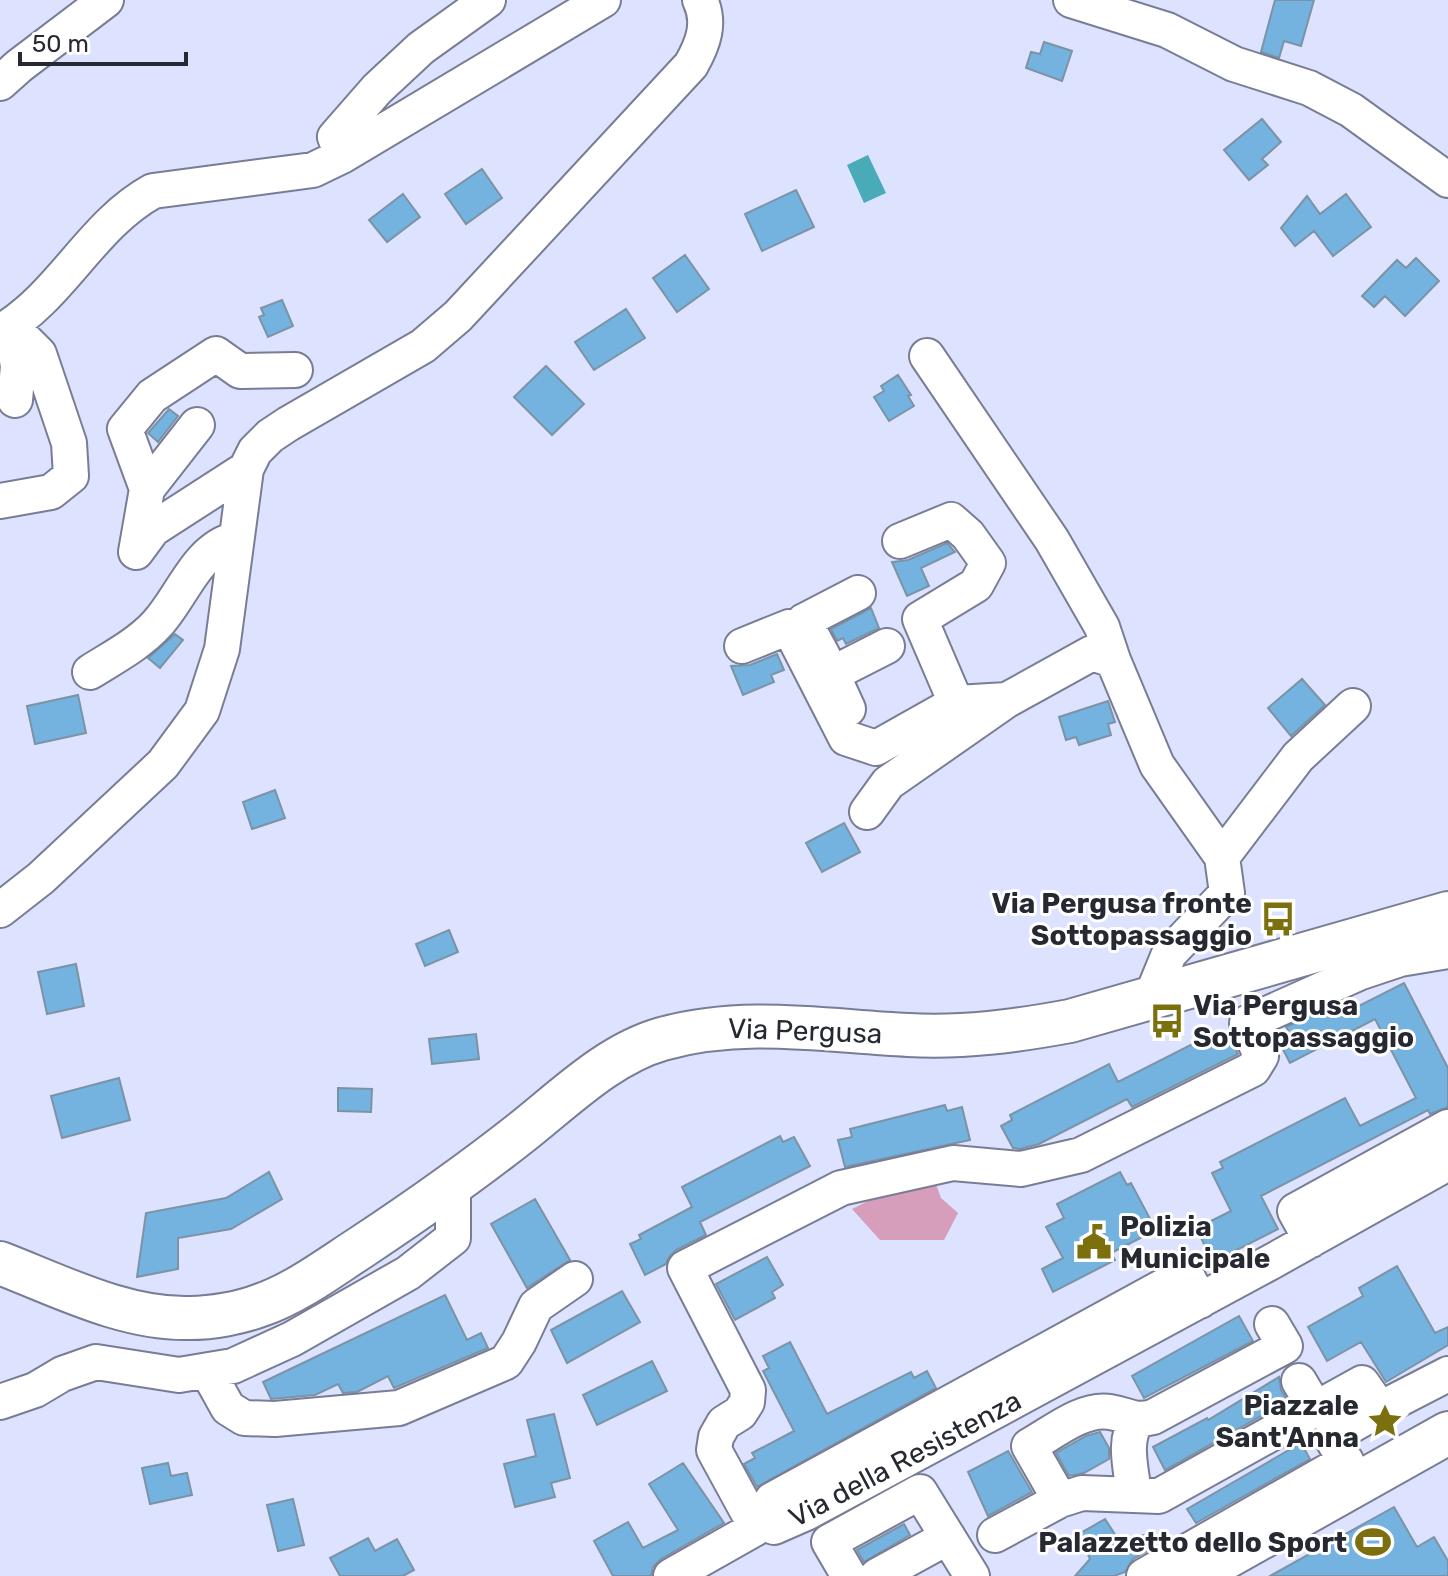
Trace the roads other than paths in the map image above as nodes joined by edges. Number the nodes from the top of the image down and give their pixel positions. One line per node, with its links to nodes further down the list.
1 (106, 0): 6 (street)
2 (488, 0): 7 (street)
3 (603, 0): 7 (street)
4 (700, 0): 14 (street)
5 (1071, 0): 8 (street)
6 (0, 83)
7 (342, 156): 9 (street)
8 (1448, 180)
9 (5, 329): 12 (street); 16 (street)
10 (927, 356): 22 (street)
11 (295, 370): 15 (street)
12 (15, 400)
13 (197, 425): 15 (street)
14 (246, 469): 15 (street); 17 (street)
15 (147, 489)
16 (0, 501)
17 (236, 539): 23 (street); 31 (street)
18 (900, 541): 26 (street)
19 (858, 593): 24 (street)
20 (742, 646): 28 (street)
21 (887, 646): 24 (street)
22 (1113, 660): 25 (street); 30 (street)
23 (90, 672)
24 (832, 674): 28 (street)
25 (1007, 700): 26 (street); 29 (street)
26 (956, 703): 28 (street)
27 (1353, 706): 30 (street)
28 (876, 748)
29 (867, 812)
30 (1222, 857): 34 (street)
31 (0, 910)
32 (1448, 913): 34 (main road, Via Pergusa)
33 (1448, 951): 52 (street, Via della Resistenza)
34 (1151, 998): 37 (main road, Via Pergusa)
35 (1448, 1127): 38 (street)
36 (1448, 1163): 38 (street, Via della Resistenza)
37 (453, 1186): 39 (main road, Via Pergusa); 42 (street)
38 (1311, 1240): 46 (street, Via della Resistenza)
39 (0, 1263)
40 (575, 1279): 42 (street)
41 (1272, 1324): 47 (street)
42 (208, 1372): 44 (street)
43 (1448, 1374): 45 (street)
44 (0, 1402)
45 (1380, 1409): 49 (street); 50 (street)
46 (955, 1416): 52 (street); 52 (street, Via della Resistenza)
47 (1137, 1421): 50 (street); 51 (street)
48 (1445, 1441): 49 (main road)
49 (1353, 1472): 59 (street); 60 (main road)
50 (1134, 1495): 51 (street)
51 (1060, 1500): 53 (street)
52 (767, 1512): 55 (street)
53 (995, 1535)
54 (948, 1537): 56 (street); 57 (street); 58 (street)
55 (671, 1576)
56 (849, 1576)
57 (877, 1576)
58 (972, 1576)
59 (1144, 1576)
60 (1193, 1576)

